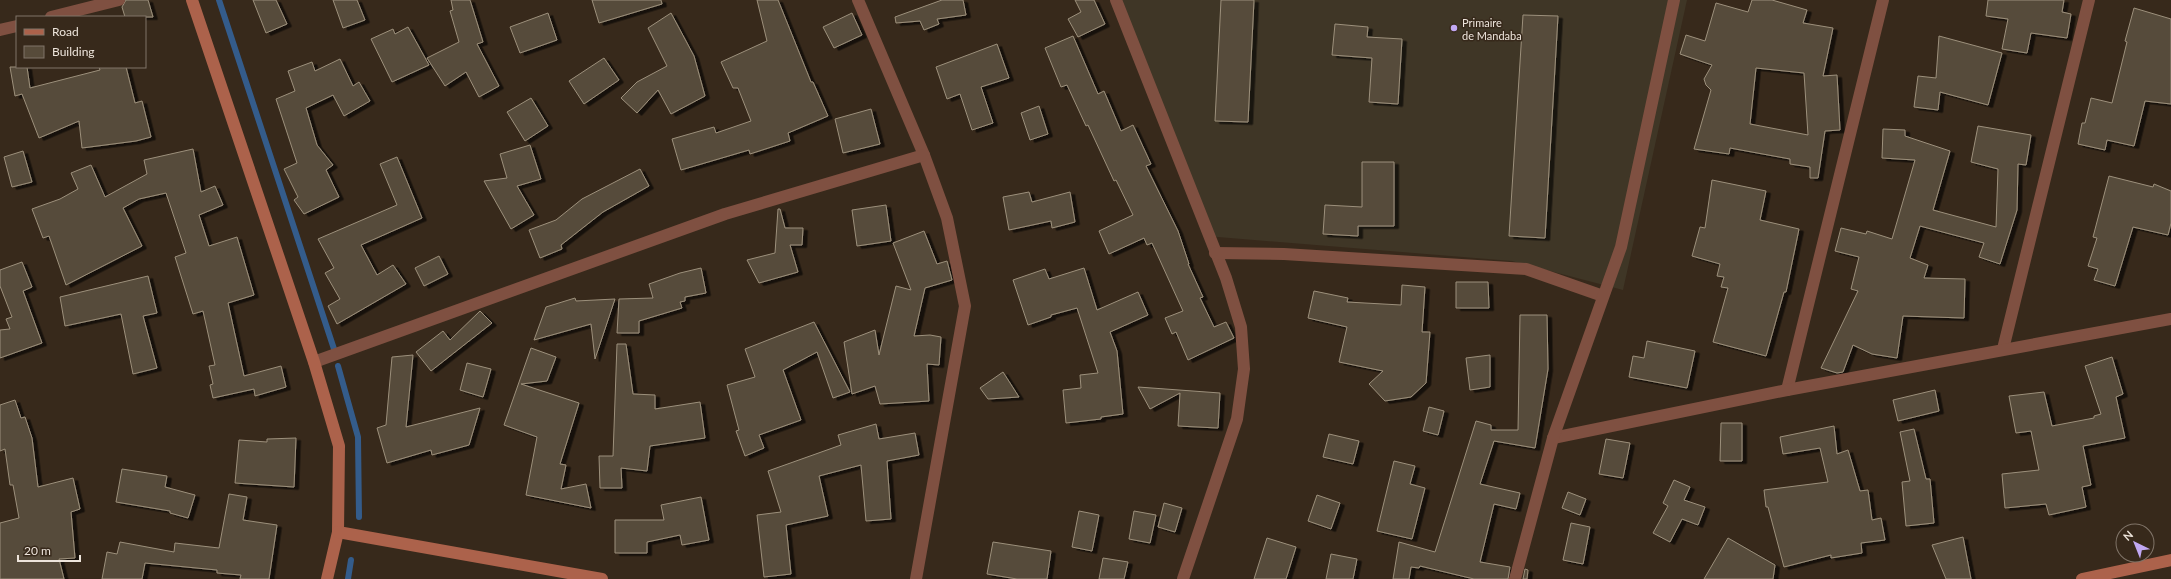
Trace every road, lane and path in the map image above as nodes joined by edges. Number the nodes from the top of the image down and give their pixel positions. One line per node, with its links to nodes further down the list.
1 (118, 0): 8 (street)
2 (192, 0): 16 (main road)
3 (858, 0): 11 (street)
4 (1116, 0): 12 (street)
5 (1674, 0): 13 (street)
6 (1883, 0): 17 (street)
7 (2089, 0): 15 (street)
8 (55, 16)
9 (16, 26): 10 (street)
10 (0, 30)
11 (924, 155): 16 (street); 23 (street)
12 (1215, 253): 13 (street); 24 (street)
13 (1603, 296): 18 (street)
14 (2171, 319): 15 (street)
15 (2003, 349): 17 (street)
16 (314, 362): 19 (main road)
17 (1788, 390): 18 (street)
18 (1553, 438): 25 (street)
19 (338, 532): 21 (main road); 22 (main road)
20 (2171, 560): 26 (main road)
21 (327, 579)
22 (602, 579)
23 (916, 579)
24 (1183, 579)
25 (1515, 579)
26 (2082, 579)

